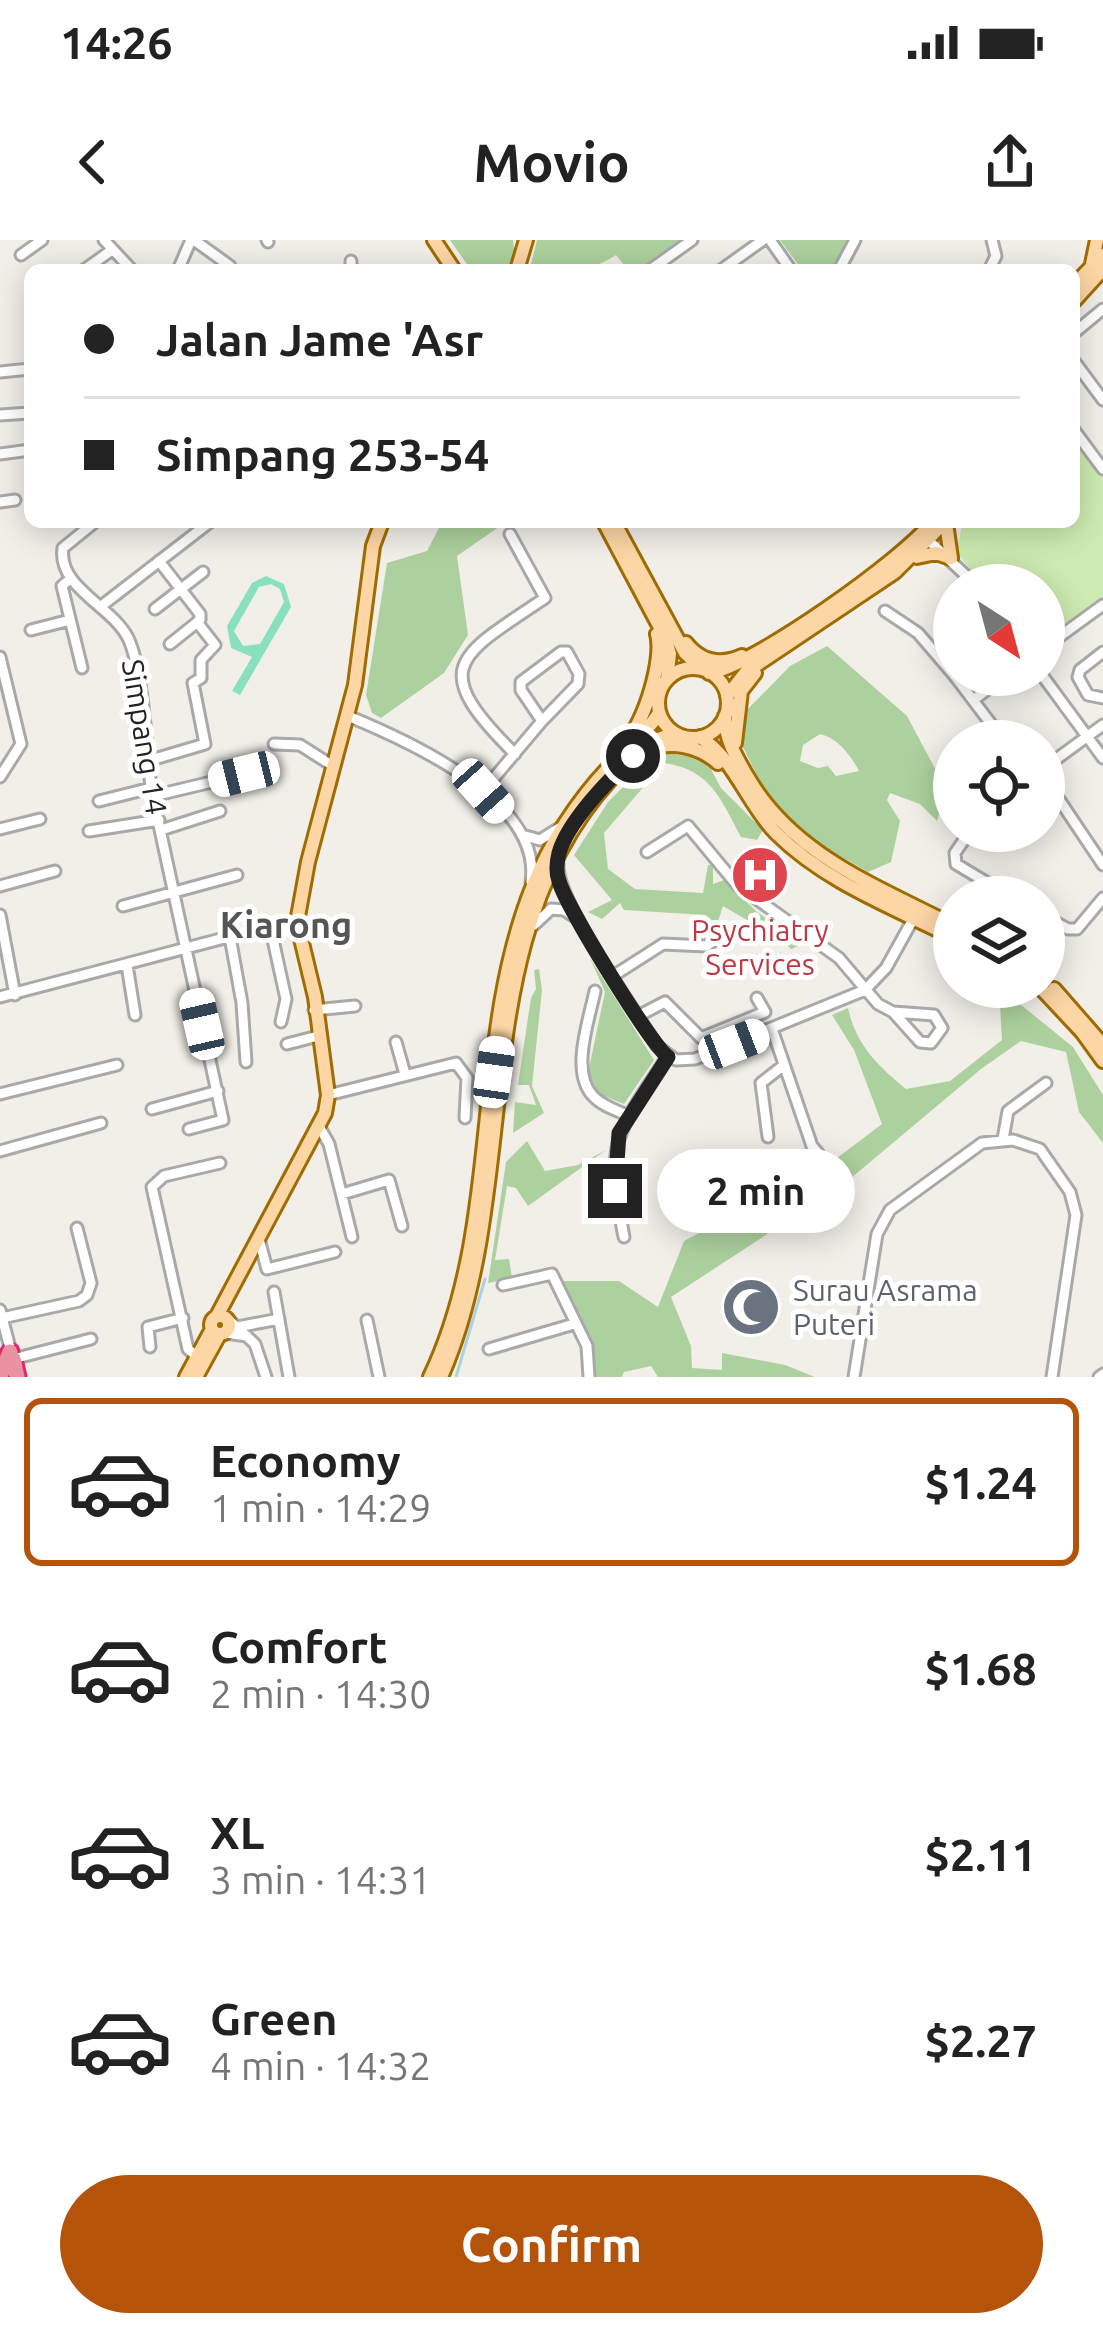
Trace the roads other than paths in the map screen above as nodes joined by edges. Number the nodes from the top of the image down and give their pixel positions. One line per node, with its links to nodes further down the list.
1 (42, 240): 9 (street)
2 (104, 240): 8 (street)
3 (193, 240): 13 (street)
4 (429, 240): 14 (main road)
5 (692, 240): 15 (street)
6 (767, 240): 16 (street); 17 (street)
7 (1097, 240): 10 (main road)
8 (112, 250): 11 (street); 12 (street)
9 (22, 255)
10 (1099, 263): 18 (main road)
11 (92, 264)
12 (126, 264)
13 (227, 264)
14 (449, 264)
15 (658, 264)
16 (730, 264)
17 (786, 264)
18 (1080, 292)
19 (1080, 369): 20 (street)
20 (1103, 400)
21 (1080, 438): 22 (street)
22 (1103, 470)
23 (15, 500): 24 (street)
24 (0, 502)
25 (88, 528): 40 (street)
26 (203, 528): 37 (street)
27 (380, 528): 66 (main road)
28 (608, 528): 42 (main road)
29 (617, 528): 42 (main road)
30 (930, 528): 34 (main road)
31 (938, 528): 34 (main road)
32 (947, 528): 36 (main road)
33 (510, 534): 75 (street)
34 (926, 538): 35 (main road); 36 (street); 51 (main road)
35 (911, 558): 36 (main road); 51 (main road)
36 (951, 558): 38 (street)
37 (159, 561): 41 (street); 44 (street)
38 (957, 564)
39 (202, 572): 41 (street)
40 (71, 578): 44 (street, Simpang 14); 47 (street)
41 (180, 589): 45 (street); 48 (street)
42 (654, 605): 51 (main road); 57 (main road); 58 (main road); 80 (main road)
43 (1103, 605): 50 (street)
44 (100, 607): 78 (street, Simpang 14)
45 (155, 608)
46 (885, 611): 53 (street)
47 (70, 620): 49 (street); 56 (street)
48 (197, 622): 52 (street); 78 (street)
49 (31, 630)
50 (1065, 633)
51 (789, 638): 57 (main road); 59 (main road); 85 (main road)
52 (170, 644)
53 (933, 650)
54 (1103, 652): 63 (street)
55 (0, 657): 82 (street)
56 (82, 668)
57 (706, 671): 58 (main road); 59 (main road)
58 (667, 681): 65 (main road)
59 (727, 696): 67 (main road)
60 (970, 696): 64 (street)
61 (978, 696): 64 (street)
62 (1057, 696): 72 (street)
63 (1103, 698)
64 (973, 700): 68 (street)
65 (659, 713): 71 (main road); 80 (main road)
66 (348, 716): 79 (main road); 83 (street)
67 (725, 716): 73 (main road); 85 (main road)
68 (988, 720)
69 (542, 721): 69 (street); 75 (street)
70 (1103, 725): 72 (street)
71 (675, 734): 73 (main road); 80 (main road)
72 (1087, 736): 76 (street); 77 (street)
73 (700, 737): 85 (main road)
74 (274, 744): 79 (street)
75 (515, 754): 83 (street)
76 (1065, 754)
77 (1103, 758)
78 (151, 760): 84 (street, Simpang 14)
79 (333, 766): 112 (main road)
80 (612, 770): 85 (main road); 91 (main road); 97 (main road)
81 (244, 774): 84 (street)
82 (0, 777)
83 (483, 791): 94 (street)
84 (152, 792): 86 (street); 90 (street, Simpang 14)
85 (752, 795): 107 (main road); 108 (main road)
86 (99, 801)
87 (1065, 805): 98 (street)
88 (220, 811): 90 (street)
89 (40, 819): 92 (street)
90 (160, 825): 93 (street); 104 (street, Simpang 14)
91 (563, 826): 94 (street); 103 (main road)
92 (0, 830)
93 (89, 831)
94 (522, 835): 103 (street)
95 (646, 852): 123 (street)
96 (960, 852): 101 (street)
97 (560, 853): 110 (street); 118 (main road)
98 (1103, 865)
99 (55, 871): 102 (street)
100 (237, 875): 104 (street)
101 (978, 876)
102 (0, 886)
103 (532, 887): 189 (main road)
104 (176, 892): 106 (street); 120 (street, Simpang 14)
105 (1103, 898): 115 (street)
106 (123, 906)
107 (892, 907): 108 (main road); 116 (main road)
108 (916, 913): 111 (main road); 113 (main road); 116 (street)
109 (0, 915): 125 (street)
110 (578, 919): 118 (street); 122 (street)
111 (933, 919)
112 (293, 922): 114 (street); 131 (main road)
113 (933, 924)
114 (269, 926): 117 (street); 135 (street)
115 (1065, 926)
116 (906, 932): 123 (street)
117 (230, 937): 120 (street); 143 (street)
118 (525, 938): 190 (main road)
119 (718, 938): 122 (street)
120 (187, 948): 121 (street); 148 (street, Simpang 14)
121 (127, 965): 125 (street); 133 (street)
122 (613, 976): 134 (street)
123 (865, 990): 132 (street); 136 (street)
124 (595, 992): 152 (street)
125 (15, 995): 126 (street)
126 (0, 997)
127 (757, 998): 134 (street)
128 (355, 1006): 131 (street)
129 (1065, 1007): 140 (main road)
130 (1062, 1008): 142 (main road)
131 (314, 1009): 137 (main road)
132 (893, 1012): 132 (street)
133 (135, 1016)
134 (638, 1016): 141 (street)
135 (280, 1022)
136 (772, 1029): 141 (street); 145 (street)
137 (318, 1036): 139 (street); 150 (main road)
138 (396, 1042): 146 (street)
139 (286, 1044)
140 (1103, 1045)
141 (668, 1057): 152 (street)
142 (1103, 1061)
143 (246, 1062)
144 (117, 1065): 149 (street)
145 (784, 1065): 157 (street); 160 (street)
146 (405, 1074): 150 (street); 153 (street)
147 (1046, 1083): 158 (street)
148 (218, 1091): 151 (street); 156 (street, Simpang 14)
149 (0, 1094)
150 (328, 1095): 155 (main road)
151 (152, 1108)
152 (628, 1115): 166 (street)
153 (465, 1118)
154 (100, 1123): 159 (street)
155 (320, 1128): 162 (street); 167 (main road)
156 (189, 1129)
157 (768, 1137)
158 (1003, 1139): 192 (street); 193 (street)
159 (0, 1151)
160 (818, 1153)
161 (220, 1163): 172 (street)
162 (342, 1194): 163 (street); 165 (street)
163 (402, 1226)
164 (77, 1228): 171 (street)
165 (352, 1237)
166 (624, 1237)
167 (259, 1239): 168 (street); 176 (main road)
168 (335, 1252)
169 (503, 1285): 175 (street)
170 (274, 1292): 173 (street)
171 (1, 1314): 180 (street)
172 (183, 1318): 178 (street); 181 (street)
173 (279, 1319): 176 (street); 183 (street)
174 (368, 1320): 188 (street)
175 (574, 1324): 179 (street); 191 (street)
176 (224, 1325): 181 (main road); 187 (street)
177 (91, 1339): 180 (street)
178 (150, 1347)
179 (489, 1349)
180 (12, 1356): 182 (highway); 184 (highway)
181 (201, 1360): 185 (main road); 186 (main road)
182 (0, 1376)
183 (289, 1376)
184 (17, 1377)
185 (186, 1377)
186 (196, 1377)
187 (266, 1377)
188 (379, 1377)
189 (430, 1377)
190 (441, 1377)
191 (589, 1377)
192 (854, 1377)
193 (1052, 1377)

